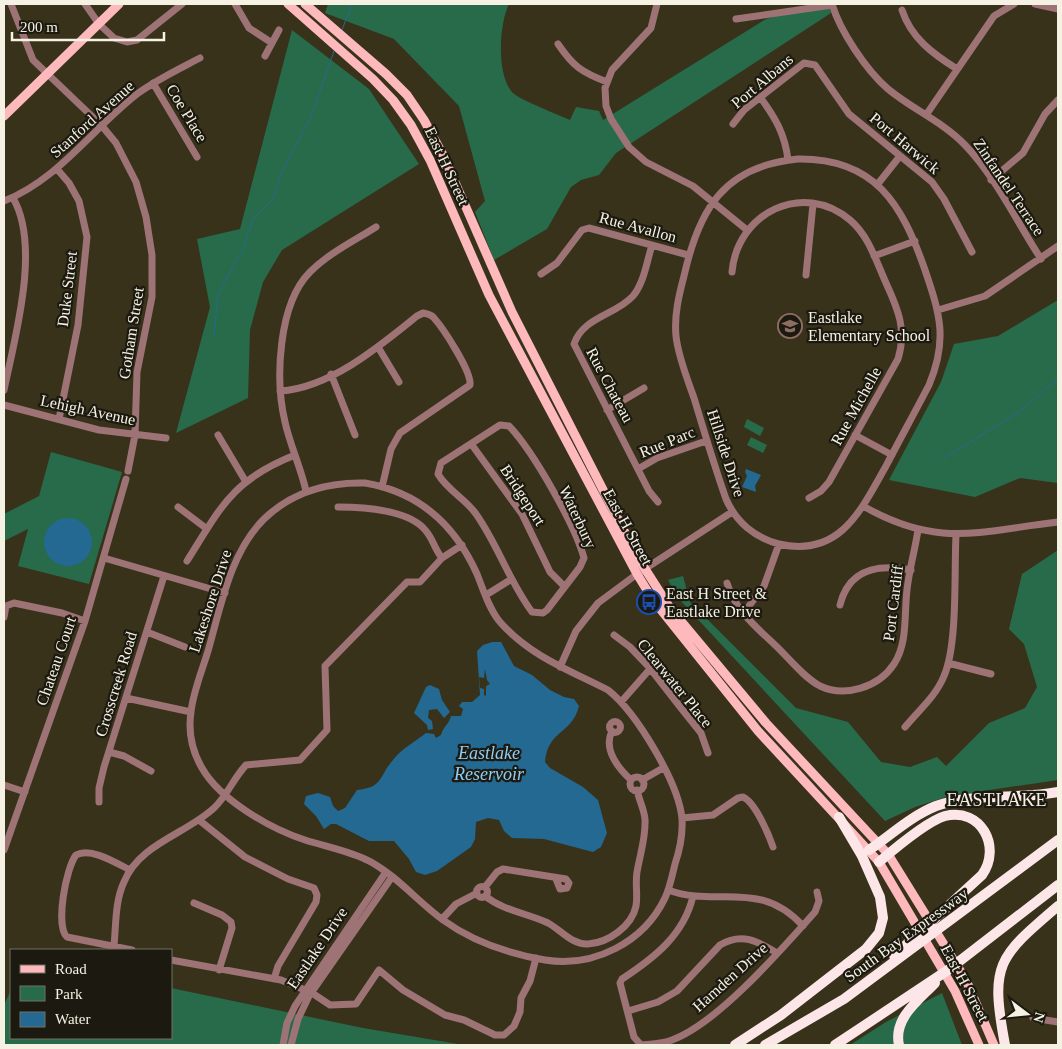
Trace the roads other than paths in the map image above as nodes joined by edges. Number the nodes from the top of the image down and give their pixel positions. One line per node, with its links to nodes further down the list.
1 (11, 4): 23 (street, Gotham Street)
2 (85, 4): 15 (street)
3 (119, 4): 15 (main road)
4 (182, 4): 15 (street)
5 (235, 4): 17 (street)
6 (288, 4): 95 (main road, East H Street)
7 (305, 4): 95 (main road, East H Street)
8 (657, 4): 24 (street)
9 (832, 4): 14 (street); 28 (street, Zinfandel Terrace)
10 (1014, 4): 22 (street)
11 (1035, 4): 12 (street)
12 (1058, 9)
13 (902, 10): 22 (street)
14 (736, 19)
15 (99, 24): 23 (main road)
16 (279, 30): 17 (street)
17 (272, 43): 19 (street)
18 (558, 44): 24 (street)
19 (265, 56)
20 (200, 58): 25 (street, Stanford Avenue)
21 (810, 63): 26 (street, Port Albans); 32 (street, Port Harwick)
22 (957, 69): 28 (street)
23 (47, 75): 29 (main road); 31 (street, Gotham Street)
24 (607, 82): 40 (street)
25 (153, 83): 31 (street, Stanford Avenue); 33 (street, Coe Place)
26 (760, 97): 30 (street, Port Albans); 34 (street)
27 (1058, 100): 36 (street)
28 (926, 115): 36 (street, Zinfandel Terrace)
29 (4, 116)
30 (733, 124)
31 (102, 126): 35 (street, Stanford Avenue); 64 (street, Gotham Street)
32 (900, 156): 37 (street); 47 (street, Port Harwick)
33 (198, 158)
34 (788, 160): 37 (street, Hillside Drive); 40 (street, Hillside Drive)
35 (57, 169): 38 (street, Stanford Avenue); 63 (street, Duke Street)
36 (991, 180): 50 (street, Zinfandel Terrace)
37 (878, 185): 44 (street, Hillside Drive)
38 (13, 198): 39 (street, Stanford Avenue); 59 (street)
39 (4, 202)
40 (713, 202): 43 (street); 48 (street, Hillside Drive)
41 (813, 204): 43 (street, Rue Michelle); 49 (street, Rue Michelle); 53 (street)
42 (376, 227): 60 (street)
43 (747, 230): 51 (street, Rue Michelle)
44 (915, 241): 49 (street); 54 (street, Hillside Drive)
45 (652, 245): 48 (street, Rue Avallon); 52 (street, Rue Avallon); 62 (street, Rue Chateau)
46 (1058, 246): 50 (street)
47 (972, 252)
48 (688, 255): 69 (street, Hillside Drive)
49 (874, 256): 67 (street, Rue Michelle)
50 (1041, 259): 54 (street)
51 (732, 272)
52 (541, 274)
53 (806, 275)
54 (938, 310): 72 (street, Hillside Drive)
55 (378, 347): 56 (street); 57 (street); 77 (street)
56 (331, 374): 60 (street); 66 (street)
57 (400, 382)
58 (644, 388): 62 (street)
59 (4, 390)
60 (280, 391): 71 (street)
61 (4, 405): 63 (street, Lehigh Avenue)
62 (607, 410): 73 (street, Rue Chateau)
63 (59, 419): 64 (street, Lehigh Avenue)
64 (135, 435): 68 (street, Lehigh Avenue); 74 (street, Gotham Street)
65 (218, 435): 76 (street)
66 (355, 435)
67 (855, 435): 72 (street); 79 (street, Rue Michelle)
68 (166, 438)
69 (706, 441): 73 (street, Rue Parc); 84 (street, Hillside Drive)
70 (472, 445): 97 (street, Waterbury); 99 (street, Bridgeport); 99 (street, Waterbury)
71 (296, 454): 76 (street); 78 (street)
72 (892, 455): 81 (street, Hillside Drive)
73 (638, 469): 80 (street, Rue Chateau)
74 (128, 471)
75 (126, 479): 91 (street, Chateau Court)
76 (246, 482): 86 (street)
77 (382, 486): 78 (street, Lakeshore Drive); 90 (street, Lakeshore Drive)
78 (306, 491): 100 (street, Lakeshore Drive)
79 (810, 498)
80 (658, 502)
81 (863, 506): 87 (street); 89 (street, Hillside Drive)
82 (178, 507): 86 (street)
83 (338, 507): 92 (street)
84 (732, 512): 89 (street, Hillside Drive); 95 (street)
85 (1058, 522): 88 (street)
86 (207, 529): 93 (street)
87 (918, 530): 88 (street); 94 (street, Port Cardiff)
88 (956, 535): 109 (street)
89 (779, 544): 103 (street)
90 (462, 545): 92 (street); 101 (street, Lakeshore Drive)
91 (104, 558): 96 (street); 105 (street, Chateau Court)
92 (442, 558): 128 (street)
93 (187, 561)
94 (911, 570): 102 (street); 103 (street, Port Cardiff)
95 (641, 572): 110 (street); 130 (main road, East H Street); 134 (main road, East H Street)
96 (164, 576): 100 (street); 106 (street, Crosscreek Road)
97 (510, 580): 99 (street, Waterbury); 101 (street)
98 (727, 583): 103 (street, Port Cardiff)
99 (564, 586)
100 (225, 593): 115 (street, Lakeshore Drive)
101 (486, 595): 110 (street, Lakeshore Drive)
102 (840, 604)
103 (743, 614)
104 (4, 617): 105 (street)
105 (85, 620): 126 (street, Chateau Court)
106 (147, 632): 108 (street); 113 (street, Crosscreek Road)
107 (614, 635): 111 (street, Clearwater Place)
108 (185, 647)
109 (948, 662): 112 (street); 116 (street)
110 (560, 668): 114 (street, Lakeshore Drive)
111 (650, 669): 114 (street); 119 (street, Clearwater Place)
112 (991, 674)
113 (126, 698): 115 (street); 118 (street, Crosscreek Road)
114 (621, 702): 120 (street, Lakeshore Drive)
115 (191, 712): 128 (street, Lakeshore Drive)
116 (905, 727)
117 (612, 731): 122 (street)
118 (109, 752): 121 (street); 129 (street, Crosscreek Road)
119 (708, 753)
120 (663, 768): 123 (street); 131 (street, Lakeshore Drive)
121 (151, 771)
122 (631, 780): 123 (street); 125 (street)
123 (642, 780): 125 (street)
124 (4, 785): 126 (street)
125 (637, 790): 149 (street)
126 (25, 792): 136 (street, Chateau Court)
127 (1058, 792): 134 (highway)
128 (225, 796): 132 (street); 141 (street, Lakeshore Drive)
129 (99, 802)
130 (839, 817): 137 (main road, East H Street); 170 (highway)
131 (682, 818): 135 (street); 146 (street, Lakeshore Drive)
132 (199, 820): 140 (street); 162 (street)
133 (1058, 840): 156 (highway, South Bay Expressway)
134 (879, 843): 137 (highway); 138 (main road, East H Street)
135 (773, 847)
136 (4, 850)
137 (869, 850): 139 (main road, East H Street)
138 (888, 854): 139 (highway); 156 (highway); 175 (main road, East H Street)
139 (879, 862): 174 (main road, East H Street)
140 (130, 870): 155 (street); 155 (street)
141 (386, 872): 142 (street, Lakeshore Drive); 164 (street, Eastlake Drive)
142 (392, 877): 153 (street, Lakeshore Drive); 164 (street, Eastlake Drive)
143 (556, 879): 145 (street)
144 (1058, 885): 163 (highway)
145 (485, 887): 147 (street); 149 (street)
146 (668, 890): 150 (street); 159 (street, Lakeshore Drive)
147 (477, 892): 149 (street); 153 (street)
148 (817, 892): 154 (street, Hamden Drive)
149 (485, 896)
150 (693, 896): 154 (street); 165 (street)
151 (194, 904): 161 (street)
152 (1058, 906): 176 (highway)
153 (442, 919): 159 (street, Lakeshore Drive)
154 (803, 926): 158 (street, Hamden Drive)
155 (114, 946): 157 (street)
156 (909, 947): 171 (highway, South Bay Expressway)
157 (128, 949)
158 (777, 953): 165 (street); 165 (street, Hamden Drive)
159 (536, 958): 164 (street)
160 (172, 960): 161 (street)
161 (219, 970): 162 (street)
162 (274, 979): 164 (street)
163 (925, 989): 172 (highway); 173 (highway)
164 (308, 991): 168 (street, Eastlake Drive); 169 (street, Eastlake Drive)
165 (628, 1011)
166 (1033, 1018): 167 (street)
167 (1058, 1022)
168 (283, 1045)
169 (291, 1045)
170 (735, 1045)
171 (765, 1045)
172 (835, 1045)
173 (899, 1045)
174 (979, 1045)
175 (994, 1045)
176 (1005, 1045)

